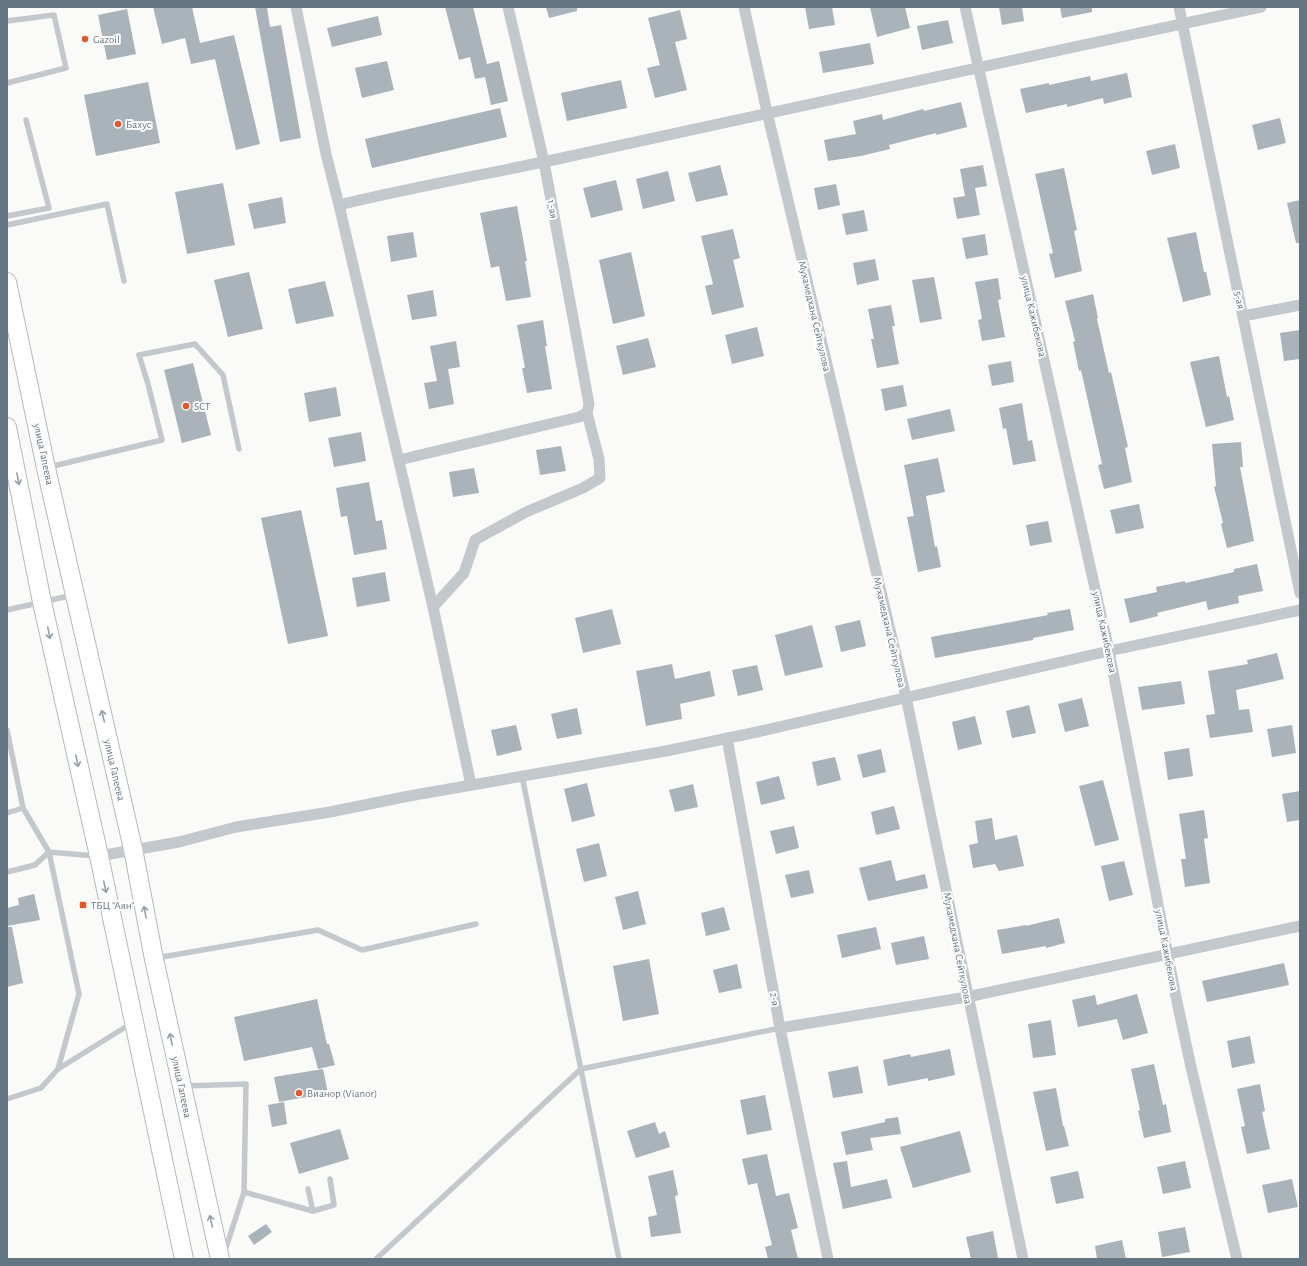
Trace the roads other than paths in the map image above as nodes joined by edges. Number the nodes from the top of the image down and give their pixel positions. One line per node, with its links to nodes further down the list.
1 (296, 7): 14 (street)
2 (508, 7): 13 (street, 1 -ая)
3 (744, 7): 11 (street, Мухамедхана Сейткулова)
4 (965, 7): 9 (street, улица Кажибекова)
5 (1179, 7): 8 (street, 5-ая)
6 (1261, 7): 8 (street)
7 (7, 21): 10 (lane)
8 (1184, 24): 9 (street); 20 (street, 5-ая)
9 (979, 68): 11 (street); 32 (street, улица Кажибекова)
10 (7, 83)
11 (767, 112): 13 (street); 33 (street, Мухамедхана Сейткулова)
12 (26, 120): 15 (lane)
13 (544, 162): 14 (street); 21 (street, 1 -ая)
14 (339, 205): 24 (street)
15 (7, 216)
16 (7, 225): 17 (lane)
17 (124, 280)
18 (7, 282): 25 (highway, улица Гапеева)
19 (1300, 305): 20 (street)
20 (1243, 316): 26 (street, 5-ая)
21 (587, 413): 24 (street); 29 (street, 1 -ая)
22 (7, 427): 28 (highway, one-way to 28)
23 (239, 449): 25 (lane)
24 (399, 460): 29 (street)
25 (46, 468): 27 (highway, улица Гапеева)
26 (1300, 593)
27 (76, 594): 28 (lane); 40 (highway, улица Гапеева, one-way to 27)
28 (42, 602): 30 (lane); 42 (highway, one-way to 42)
29 (433, 607): 37 (street)
30 (7, 610)
31 (1300, 610): 32 (street)
32 (1109, 651): 33 (street); 46 (street, улица Кажибекова)
33 (906, 697): 35 (street); 48 (street, Мухамедхана Сейткулова)
34 (7, 730): 38 (lane)
35 (727, 738): 36 (street); 50 (street, 2-я)
36 (522, 776): 37 (street); 52 (lane)
37 (470, 786): 40 (street)
38 (23, 808): 39 (lane); 41 (lane)
39 (7, 813)
40 (133, 849): 42 (street); 47 (highway, улица Гапеева, one-way to 40)
41 (49, 852): 42 (lane); 43 (lane); 51 (lane)
42 (99, 856): 49 (highway, one-way to 49)
43 (7, 872)
44 (476, 924): 47 (lane)
45 (1300, 926): 46 (street)
46 (1168, 953): 48 (street); 65 (street, улица Кажибекова)
47 (154, 959): 53 (highway, улица Гапеева, one-way to 47)
48 (967, 997): 50 (street); 64 (street, Мухамедхана Сейткулова)
49 (133, 1022): 51 (lane); 59 (highway)
50 (780, 1028): 52 (lane); 63 (street, 2-я)
51 (58, 1069): 54 (lane)
52 (581, 1069): 61 (lane); 62 (lane)
53 (181, 1086): 57 (lane); 60 (highway, улица Гапеева, one-way to 53)
54 (7, 1099)
55 (330, 1179): 58 (lane)
56 (308, 1189): 58 (lane)
57 (244, 1192): 58 (lane); 60 (lane)
58 (313, 1211)
59 (184, 1259)
60 (221, 1259)
61 (376, 1259)
62 (619, 1259)
63 (828, 1259)
64 (1023, 1259)
65 (1237, 1259)

